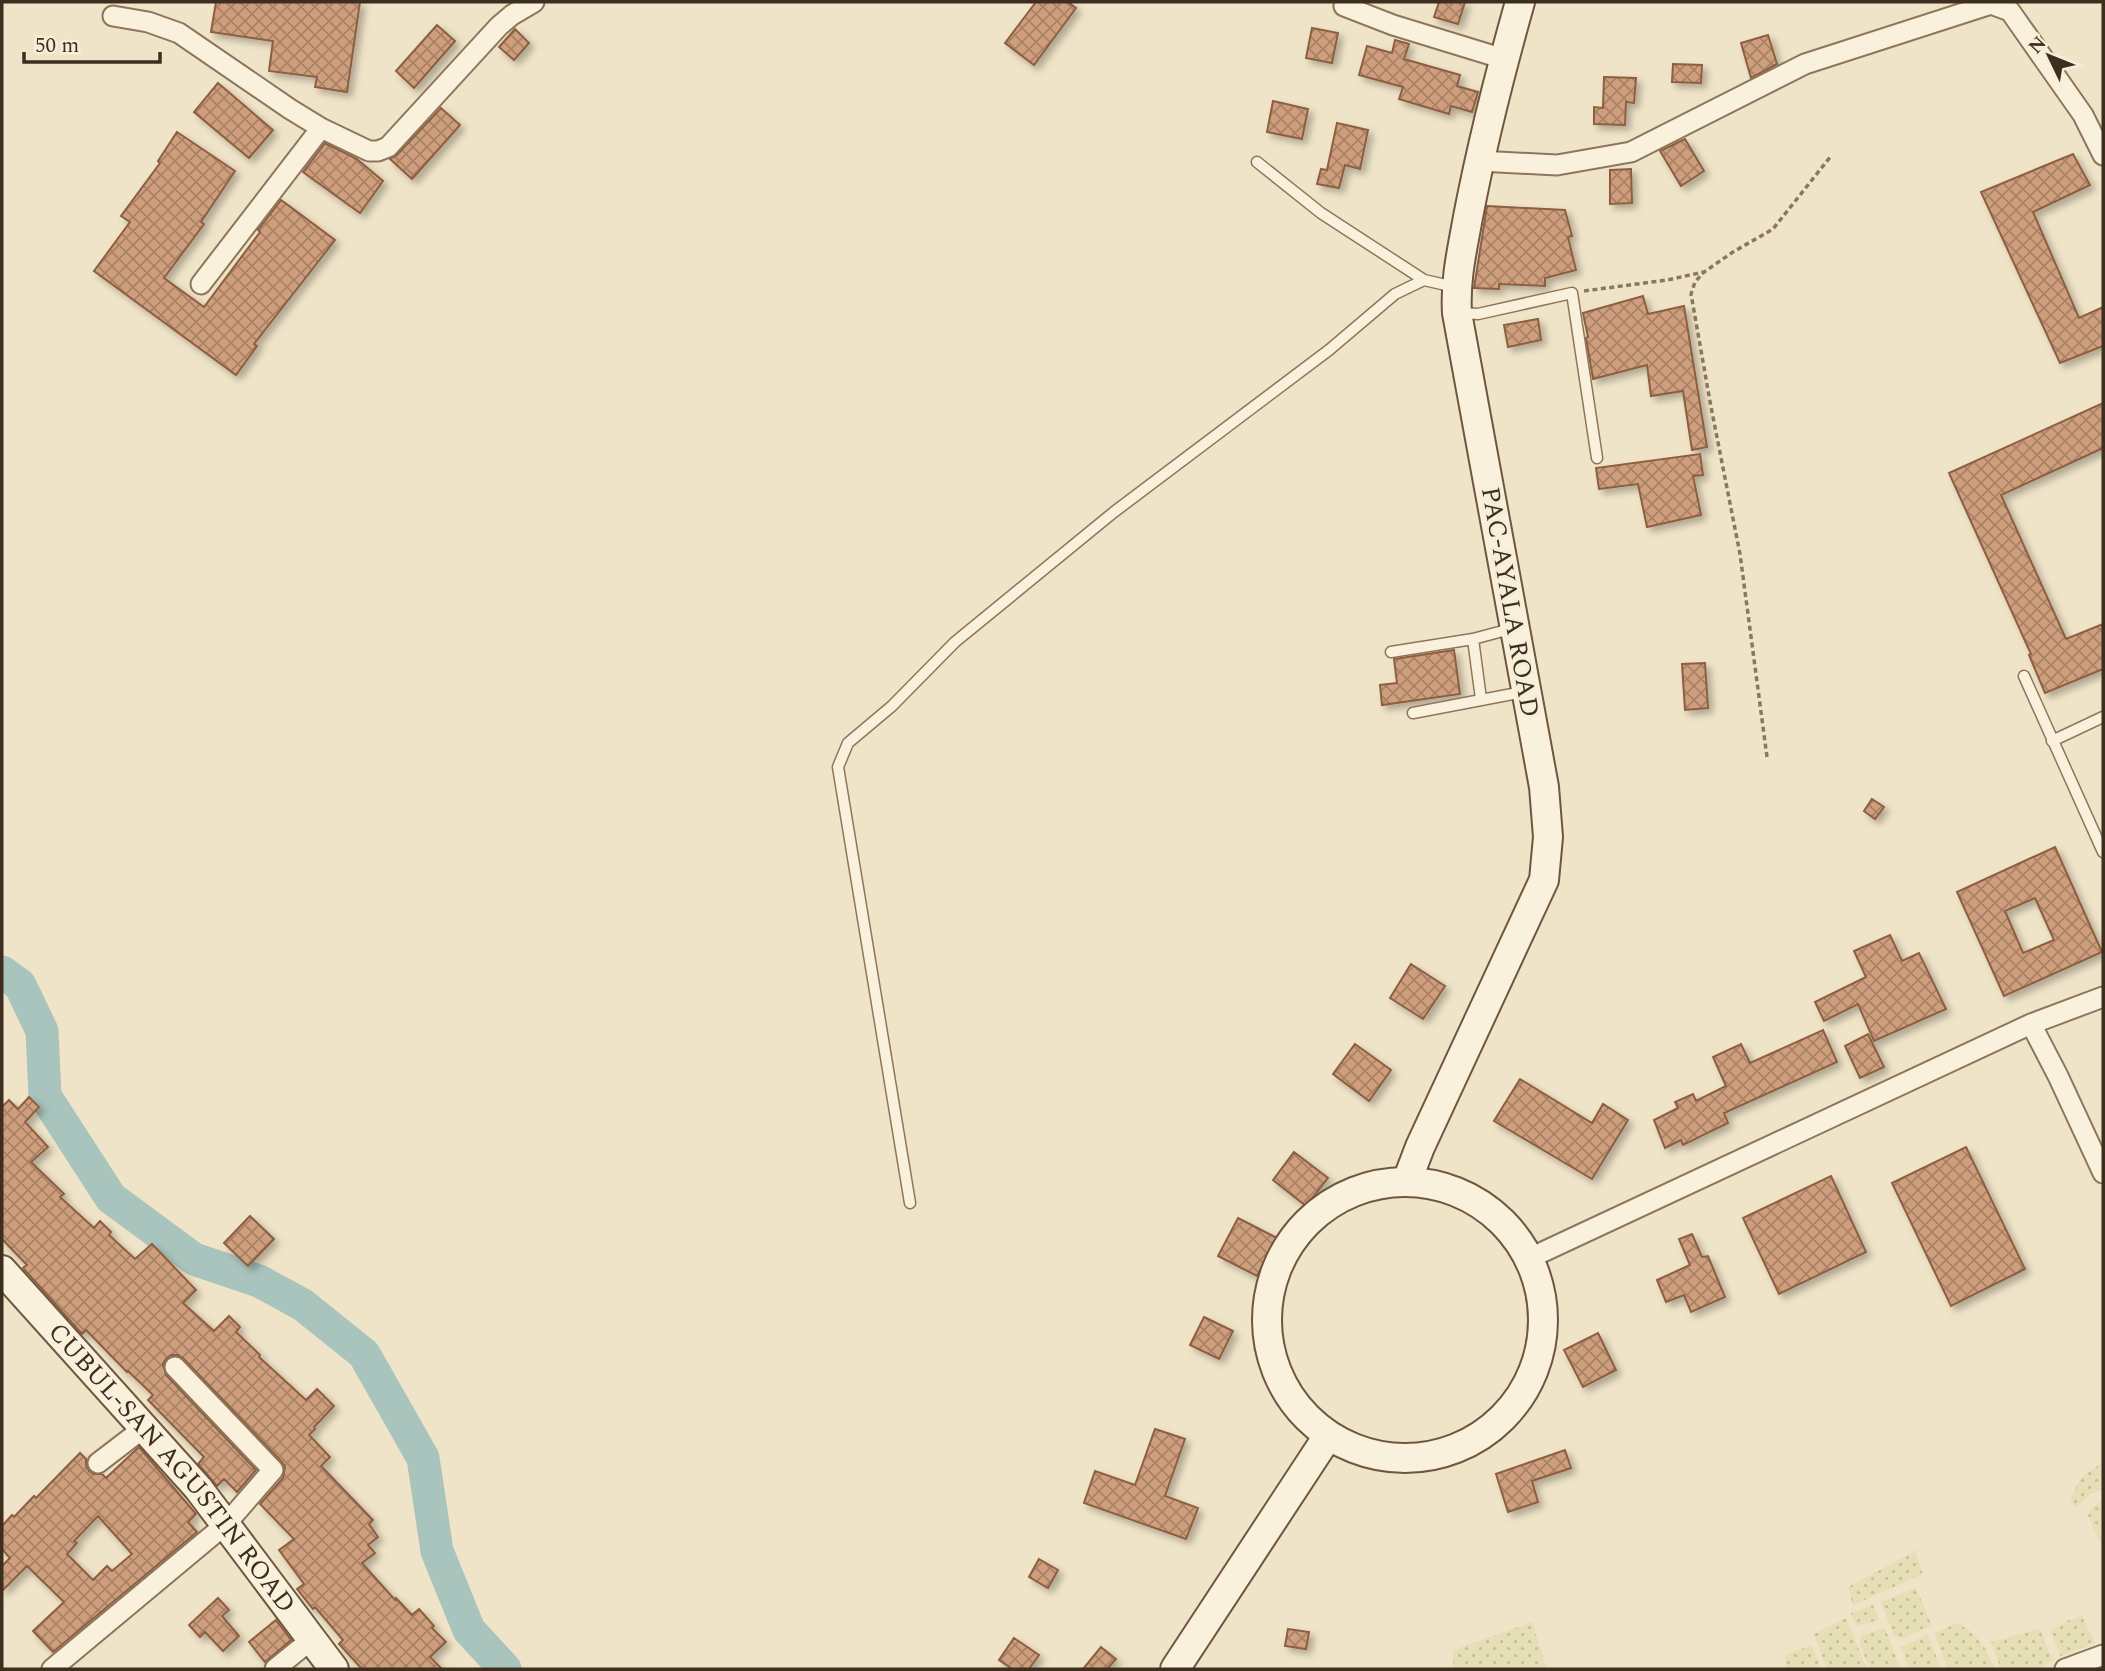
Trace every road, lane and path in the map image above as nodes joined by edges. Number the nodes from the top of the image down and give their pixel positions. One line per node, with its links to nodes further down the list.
1 (534, 2): 6 (street)
2 (1520, 2): 5 (street, PAC-AYALA ROAD)
3 (1344, 6): 5 (street)
4 (113, 16): 6 (street)
5 (1504, 59): 9 (street, PAC-AYALA ROAD)
6 (321, 128): 13 (street)
7 (2103, 155): 9 (street)
8 (1830, 156): 11 (path)
9 (1479, 161): 15 (street, PAC-AYALA ROAD)
10 (1258, 162): 12 (lane)
11 (1704, 272): 14 (path); 26 (path)
12 (1424, 280): 15 (lane); 32 (lane)
13 (201, 284)
14 (1572, 293): 15 (lane); 16 (lane)
15 (1456, 300): 17 (street, PAC-AYALA ROAD)
16 (1597, 458)
17 (1514, 628): 18 (lane); 21 (street, PAC-AYALA ROAD)
18 (1473, 639): 19 (lane); 22 (lane)
19 (1391, 652)
20 (2024, 676): 25 (lane)
21 (1526, 691): 22 (lane); 31 (street, PAC-AYALA ROAD)
22 (1481, 699): 23 (lane)
23 (1413, 713)
24 (2103, 717): 25 (lane)
25 (2052, 741): 27 (lane)
26 (1767, 757)
27 (2103, 852)
28 (2103, 997): 29 (street)
29 (2031, 1024): 30 (street); 33 (street)
30 (2103, 1173)
31 (1406, 1181): 33 (street); 37 (street)
32 (911, 1203)
33 (1530, 1258): 37 (street)
34 (2, 1270): 36 (street, CUBUL-SAN AGUSTIN ROAD)
35 (176, 1367): 39 (street)
36 (145, 1427): 38 (street); 39 (street, CUBUL-SAN AGUSTIN ROAD)
37 (1328, 1436): 45 (street)
38 (98, 1463)
39 (226, 1524): 40 (street, CUBUL-SAN AGUSTIN ROAD); 42 (street)
40 (312, 1639): 43 (street); 44 (street, CUBUL-SAN AGUSTIN ROAD)
41 (2103, 1654): 46 (street)
42 (52, 1669)
43 (275, 1669)
44 (334, 1669)
45 (1175, 1669)
46 (2065, 1669)

